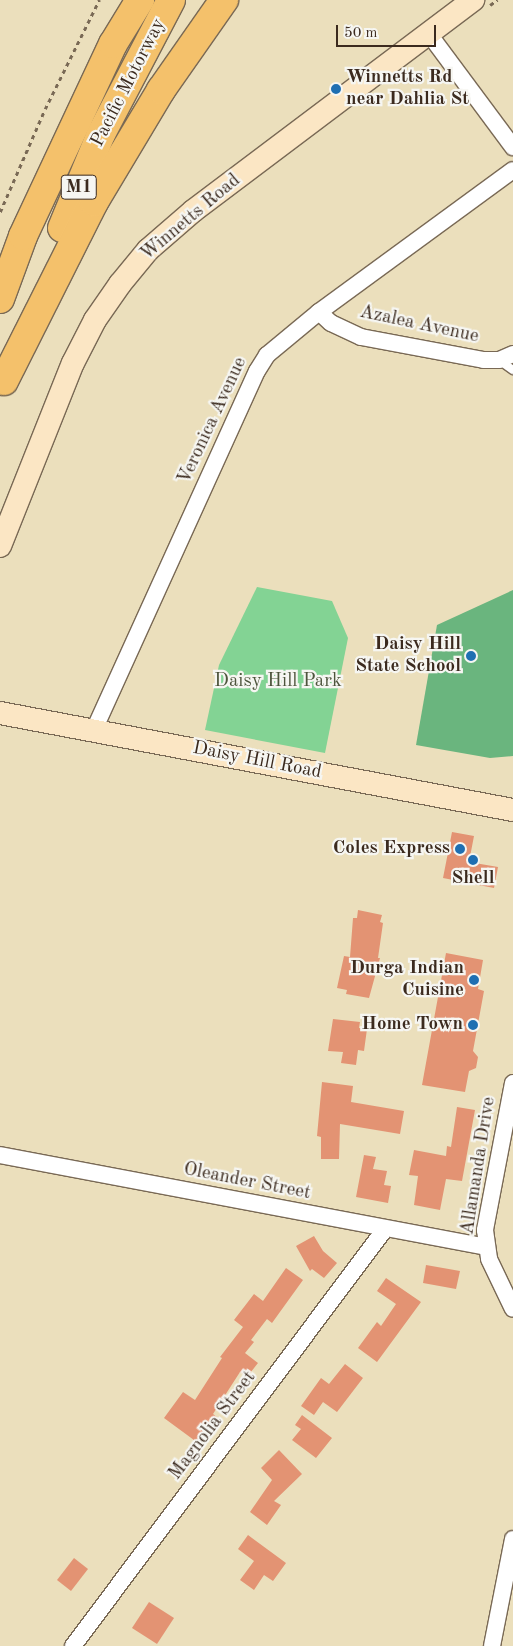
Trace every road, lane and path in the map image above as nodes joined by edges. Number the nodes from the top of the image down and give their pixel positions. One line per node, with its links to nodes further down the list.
1 (99, 0): 11 (path)
2 (132, 0): 8 (highway)
3 (140, 0): 8 (highway, Pacific Motorway / M1)
4 (171, 0): 16 (highway, Pacific Motorway / M1)
5 (224, 0): 16 (highway)
6 (473, 0): 7 (street, Winnetts Road)
7 (429, 34): 9 (street); 17 (street, Winnetts Road)
8 (113, 44): 12 (highway, Pacific Motorway / M1)
9 (513, 147)
10 (513, 170): 13 (street, Veronica Avenue)
11 (0, 212)
12 (0, 299)
13 (319, 312): 14 (street, Azalea Avenue); 19 (street, Veronica Avenue)
14 (506, 357): 15 (lane, Azalea Avenue)
15 (513, 370)
16 (2, 385)
17 (0, 546)
18 (0, 713): 19 (street, Daisy Hill Road)
19 (94, 730): 20 (street, Daisy Hill Road)
20 (513, 810)
21 (513, 1083): 24 (street, Allamanda Drive)
22 (0, 1155): 23 (street, Oleander Street)
23 (385, 1229): 24 (street, Oleander Street); 27 (street, Magnolia Street)
24 (486, 1247): 25 (street, Allamanda Drive)
25 (513, 1309)
26 (513, 1539): 28 (street)
27 (73, 1646)
28 (492, 1646)

